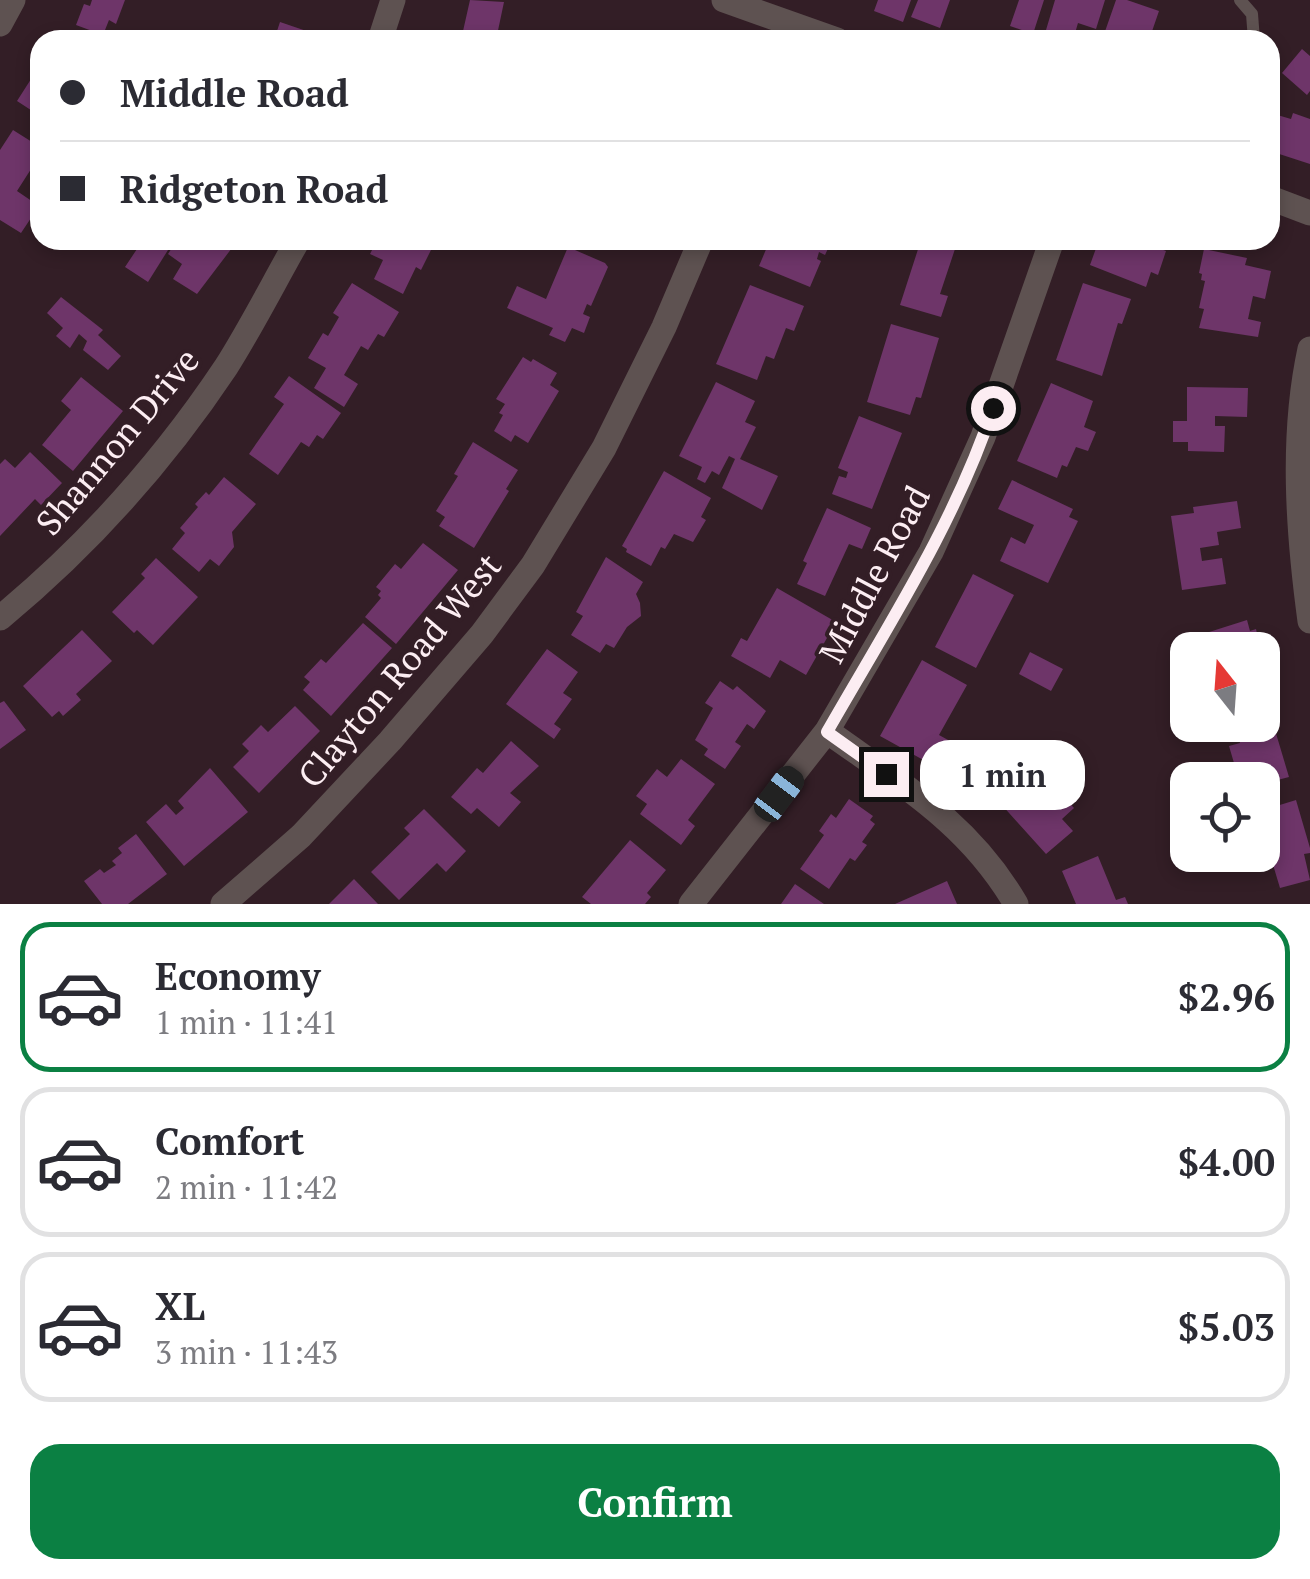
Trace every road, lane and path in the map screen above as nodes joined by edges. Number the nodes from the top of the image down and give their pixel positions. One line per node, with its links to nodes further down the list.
1 (13, 0): 6 (street)
2 (393, 0): 7 (street)
3 (724, 0): 5 (street)
4 (1240, 0): 9 (lane)
5 (768, 19): 8 (street)
6 (0, 24)
7 (383, 30)
8 (804, 30)
9 (1253, 30)
10 (1280, 202): 11 (street)
11 (1310, 213)
12 (292, 250): 16 (street, Shannon Drive)
13 (697, 250): 19 (street, Clayton Road West)
14 (1048, 250): 18 (street, Middle Road)
15 (1310, 349): 17 (street)
16 (0, 618)
17 (1310, 621)
18 (827, 732): 20 (street, Middle Road); 21 (street)
19 (224, 904)
20 (691, 904)
21 (1016, 904)

